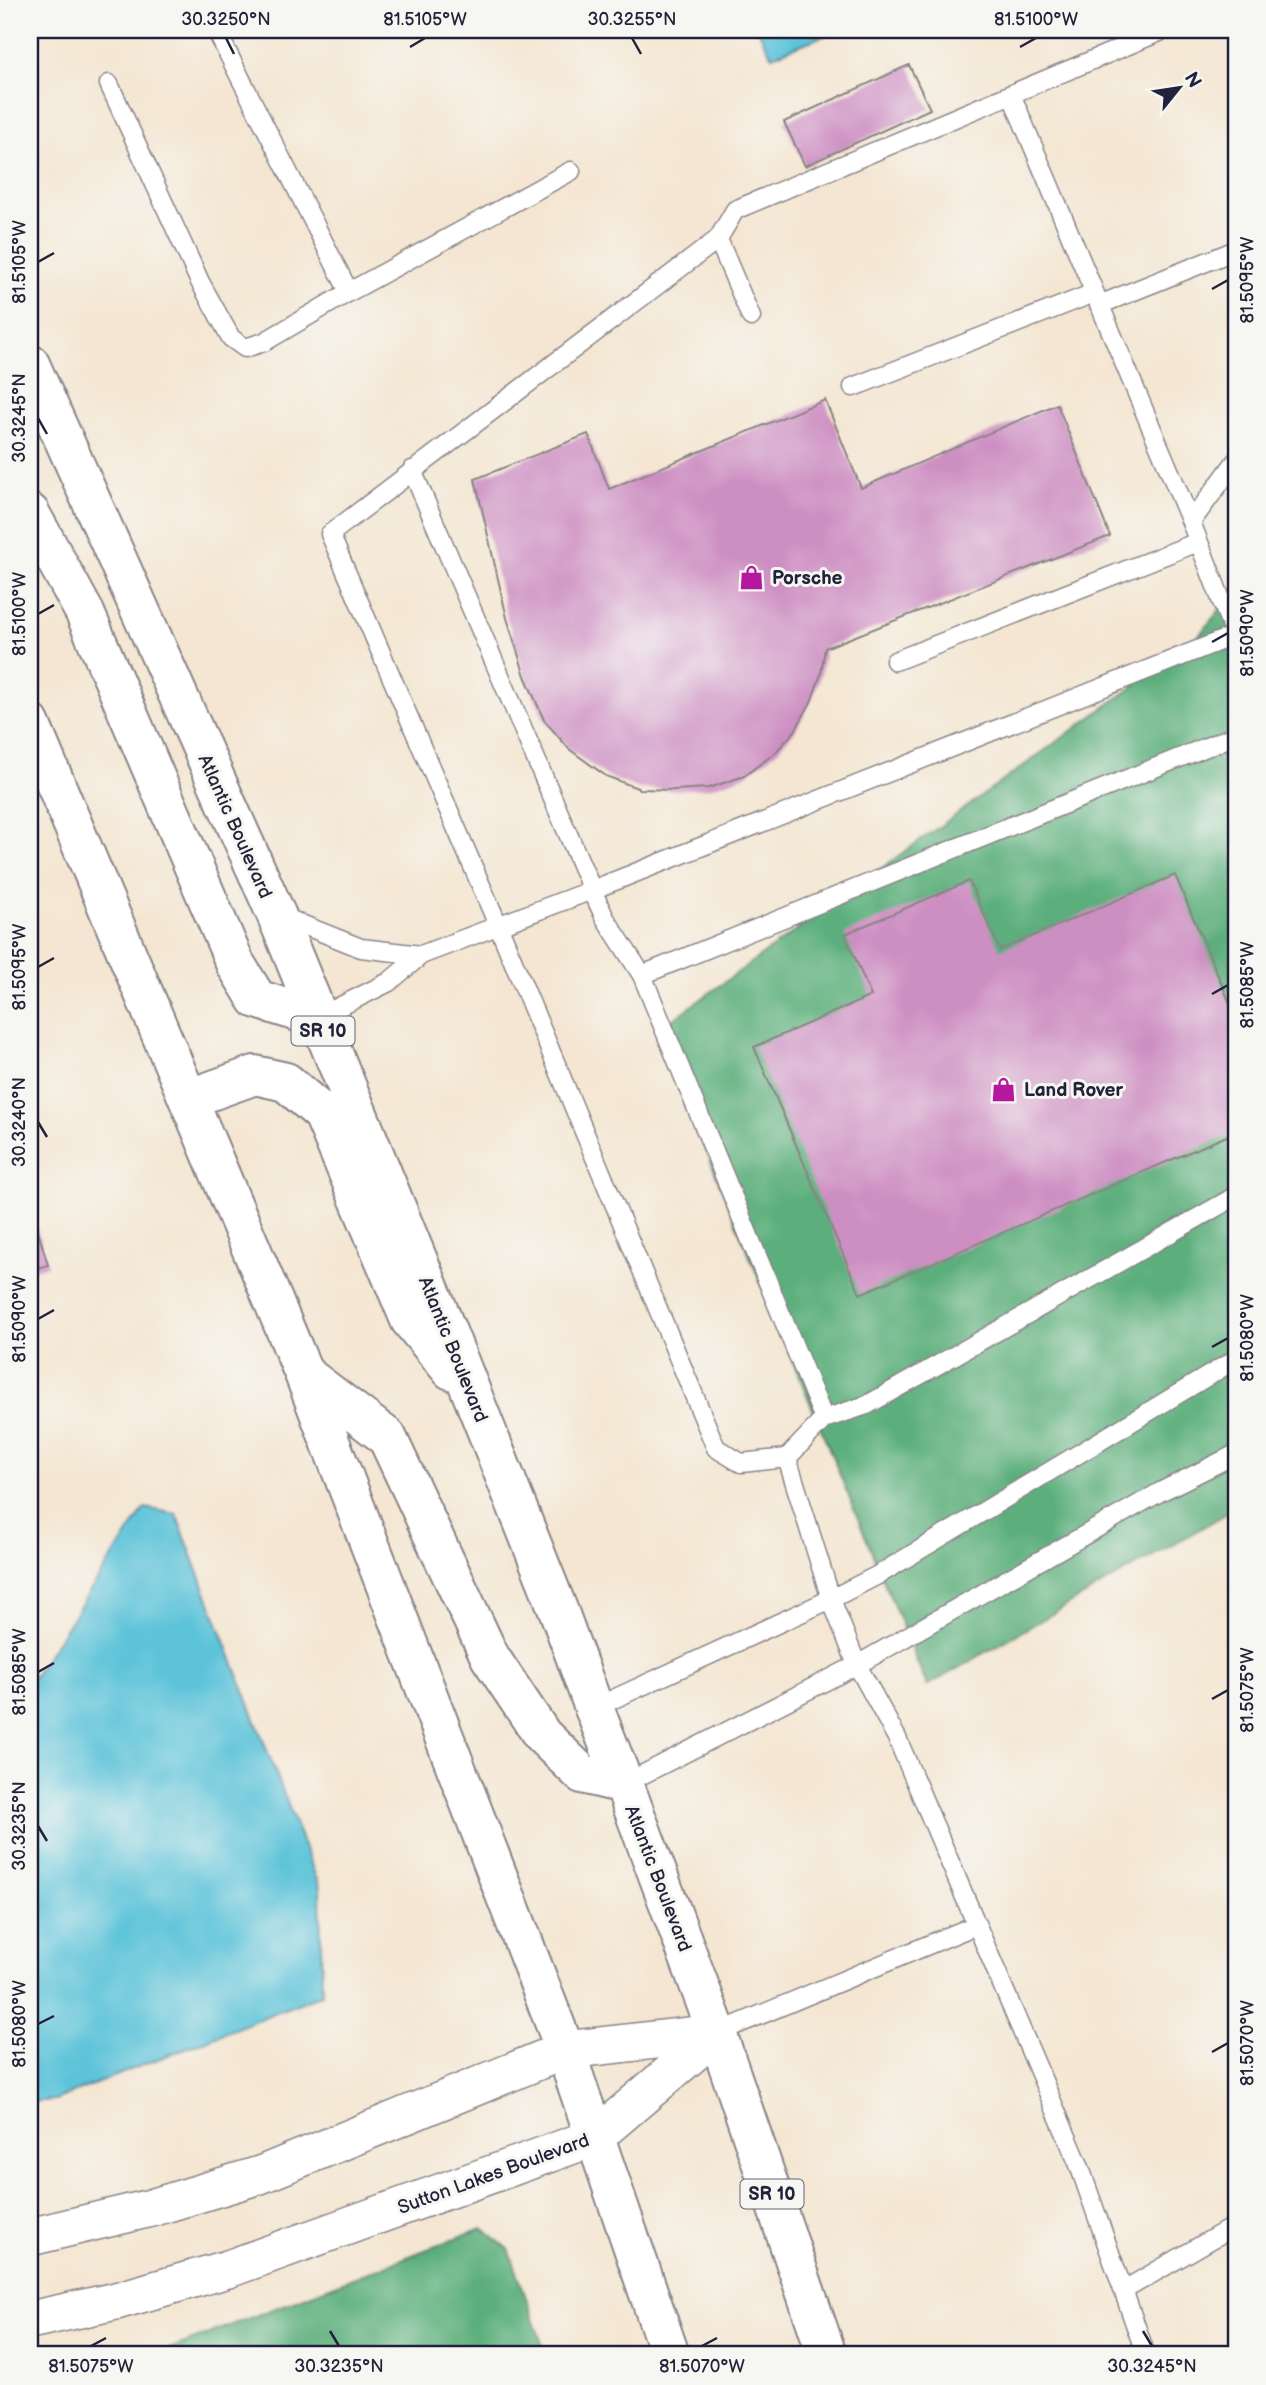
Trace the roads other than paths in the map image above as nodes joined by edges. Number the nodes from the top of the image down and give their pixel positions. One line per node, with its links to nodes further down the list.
1 (216, 30): 8 (lane)
2 (1164, 30): 4 (lane)
3 (109, 84): 8 (lane)
4 (1011, 94): 6 (lane); 9 (lane)
5 (571, 171): 8 (lane)
6 (718, 239): 10 (lane); 14 (lane)
7 (1236, 250): 9 (lane)
8 (349, 292)
9 (1097, 299): 12 (lane); 16 (lane)
10 (751, 317)
11 (30, 364): 23 (main road, Atlantic Boulevard / SR 10)
12 (853, 387)
13 (1236, 461): 16 (lane)
14 (412, 470): 22 (lane); 24 (lane)
15 (30, 513): 27 (main road)
16 (1191, 522): 17 (lane)
17 (1198, 542): 18 (lane); 19 (lane)
18 (1236, 637): 22 (lane)
19 (895, 661)
20 (30, 723): 28 (main road)
21 (1236, 735): 26 (lane)
22 (592, 890): 24 (lane); 26 (lane)
23 (276, 914): 25 (lane); 27 (main road, Atlantic Boulevard / SR 10)
24 (498, 925): 25 (lane); 35 (lane)
25 (421, 955): 27 (lane)
26 (642, 975): 33 (lane)
27 (317, 1018): 32 (main road, Atlantic Boulevard / SR 10)
28 (188, 1099): 31 (main road); 32 (main road)
29 (1236, 1196): 33 (lane)
30 (1236, 1359): 36 (lane)
31 (304, 1374): 39 (main road); 42 (main road)
32 (473, 1396): 38 (main road, Atlantic Boulevard / SR 10)
33 (824, 1419): 35 (lane)
34 (1236, 1454): 37 (lane)
35 (786, 1458): 36 (lane)
36 (831, 1599): 37 (lane); 38 (lane)
37 (858, 1665): 39 (lane); 40 (lane)
38 (594, 1708): 39 (main road, Atlantic Boulevard / SR 10)
39 (624, 1784): 41 (main road, Atlantic Boulevard / SR 10)
40 (976, 1925): 41 (lane); 46 (lane)
41 (717, 2033): 42 (street); 43 (street, Sutton Lakes Boulevard); 49 (main road, Atlantic Boulevard / SR 10)
42 (565, 2050): 43 (main road); 45 (street)
43 (595, 2137): 47 (street, Sutton Lakes Boulevard); 48 (main road)
44 (1236, 2225): 46 (lane)
45 (30, 2237)
46 (1124, 2290): 50 (lane)
47 (30, 2320)
48 (670, 2355)
49 (827, 2355)
50 (1146, 2355)

